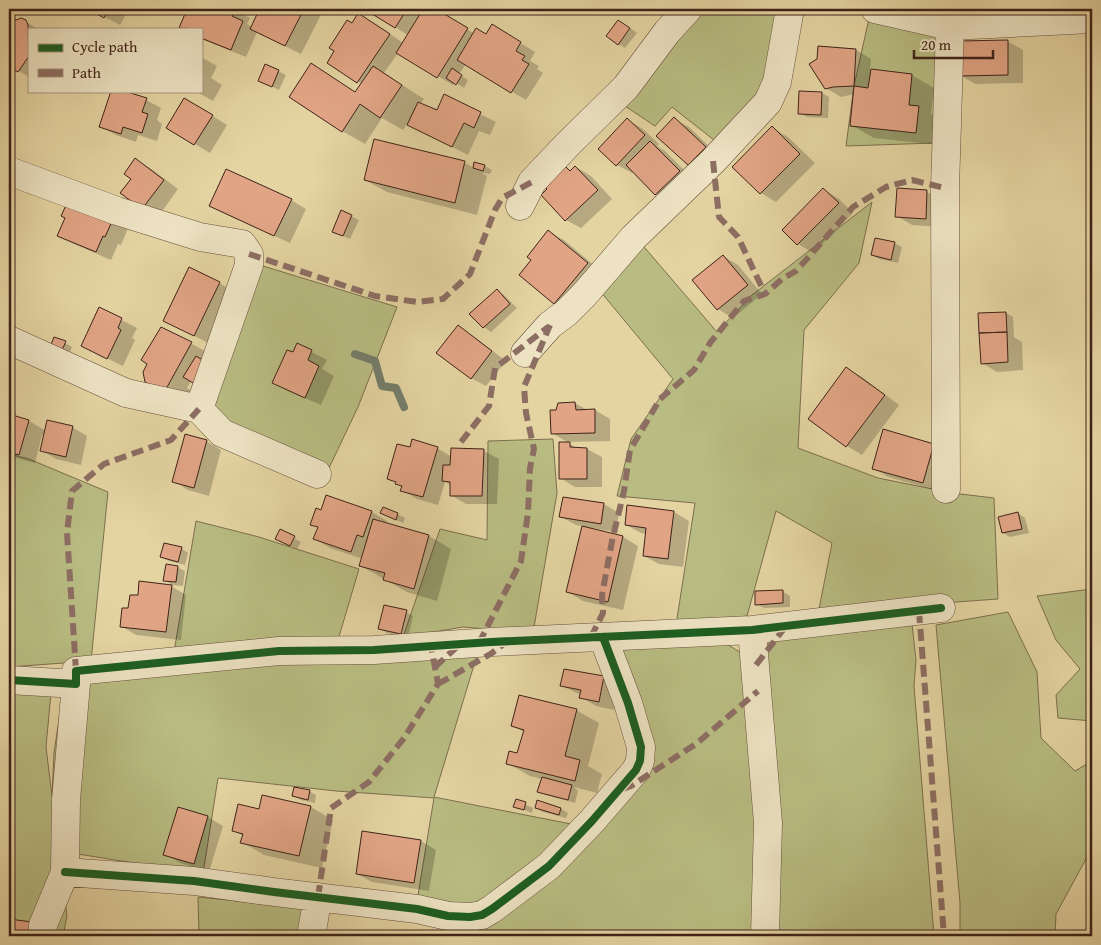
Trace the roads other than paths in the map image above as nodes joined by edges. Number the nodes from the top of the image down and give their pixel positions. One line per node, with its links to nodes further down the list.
1 (688, 9): 7 (street)
2 (790, 9): 9 (street)
3 (875, 9): 5 (street)
4 (1092, 19): 5 (street)
5 (950, 26): 12 (street)
6 (9, 171): 10 (street)
7 (520, 206)
8 (9, 340): 10 (street)
9 (525, 353)
10 (200, 409): 11 (street)
11 (317, 474)
12 (946, 489)
13 (941, 608): 14 (street)
14 (752, 630): 15 (street); 22 (street)
15 (603, 637): 17 (street); 19 (street)
16 (9, 680): 17 (street)
17 (76, 684): 18 (street)
18 (65, 872): 19 (street); 20 (street)
19 (318, 897): 21 (street)
20 (42, 936)
21 (311, 936)
22 (765, 936)

